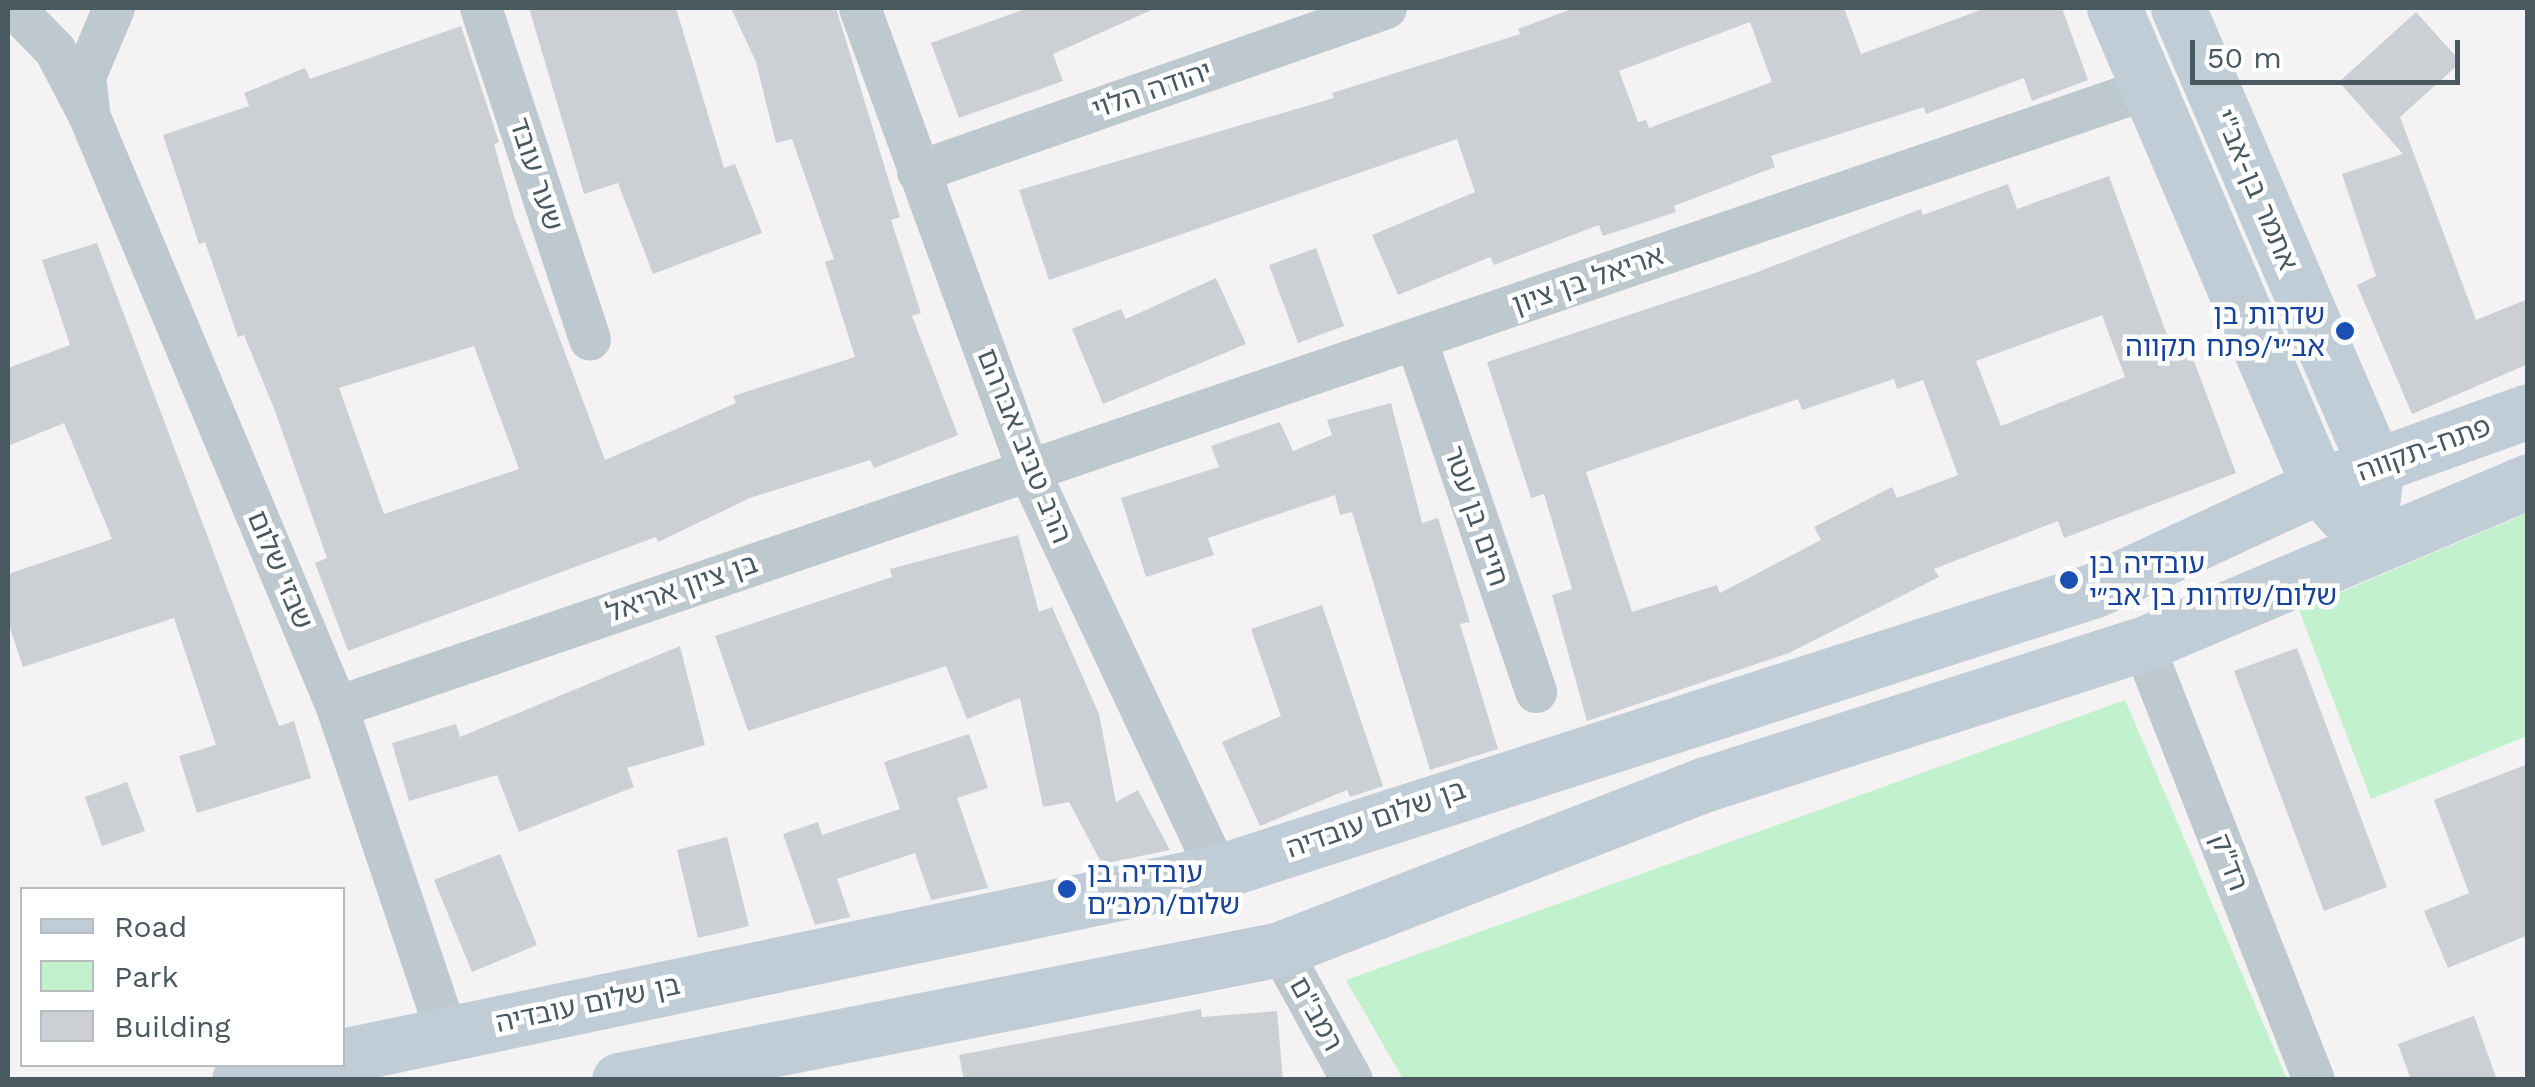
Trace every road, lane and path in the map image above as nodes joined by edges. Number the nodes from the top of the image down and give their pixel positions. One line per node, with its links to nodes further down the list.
1 (14, 8): 9 (street, שבזי שלום)
2 (114, 8): 9 (street, שבזי שלום)
3 (481, 8): 12 (street, שער עובד)
4 (860, 8): 10 (street, הרב טביב אברהם)
5 (1386, 8): 10 (street, יהודה הלוי)
6 (2114, 8): 8 (main road)
7 (2178, 8): 14 (main road, אתמר בן-אב"י)
8 (2147, 89): 11 (street, אריאל בן ציון); 17 (main road)
9 (89, 115): 21 (street, שבזי שלום)
10 (918, 172): 15 (street, הרב טביב אברהם)
11 (1416, 339): 15 (street, אריאל בן ציון); 20 (street, חיים בן עטר)
12 (590, 340)
13 (2528, 411): 14 (main road, פתח-תקווה)
14 (2376, 468): 17 (main road, פתח-תקווה); 18 (main road, אתמר בן-אב"י)
15 (1028, 469): 21 (street, בן ציון אריאל); 22 (street, הרב טביב אברהם)
16 (2528, 481): 18 (main road)
17 (2319, 486): 18 (main road); 22 (main road, בן שלום עובדיה)
18 (2369, 544): 19 (main road)
19 (2143, 644): 23 (main road); 30 (street, רד"ק)
20 (1536, 692)
21 (338, 707): 24 (street, שבזי שלום)
22 (1218, 872): 24 (main road, בן שלום עובדיה)
23 (1280, 949): 28 (main road); 29 (street, רמב"ם)
24 (446, 1033): 25 (main road, בן שלום עובדיה)
25 (345, 1055)
26 (293, 1067): 27 (main road)
27 (239, 1080)
28 (619, 1080)
29 (1352, 1080)
30 (2314, 1080)

